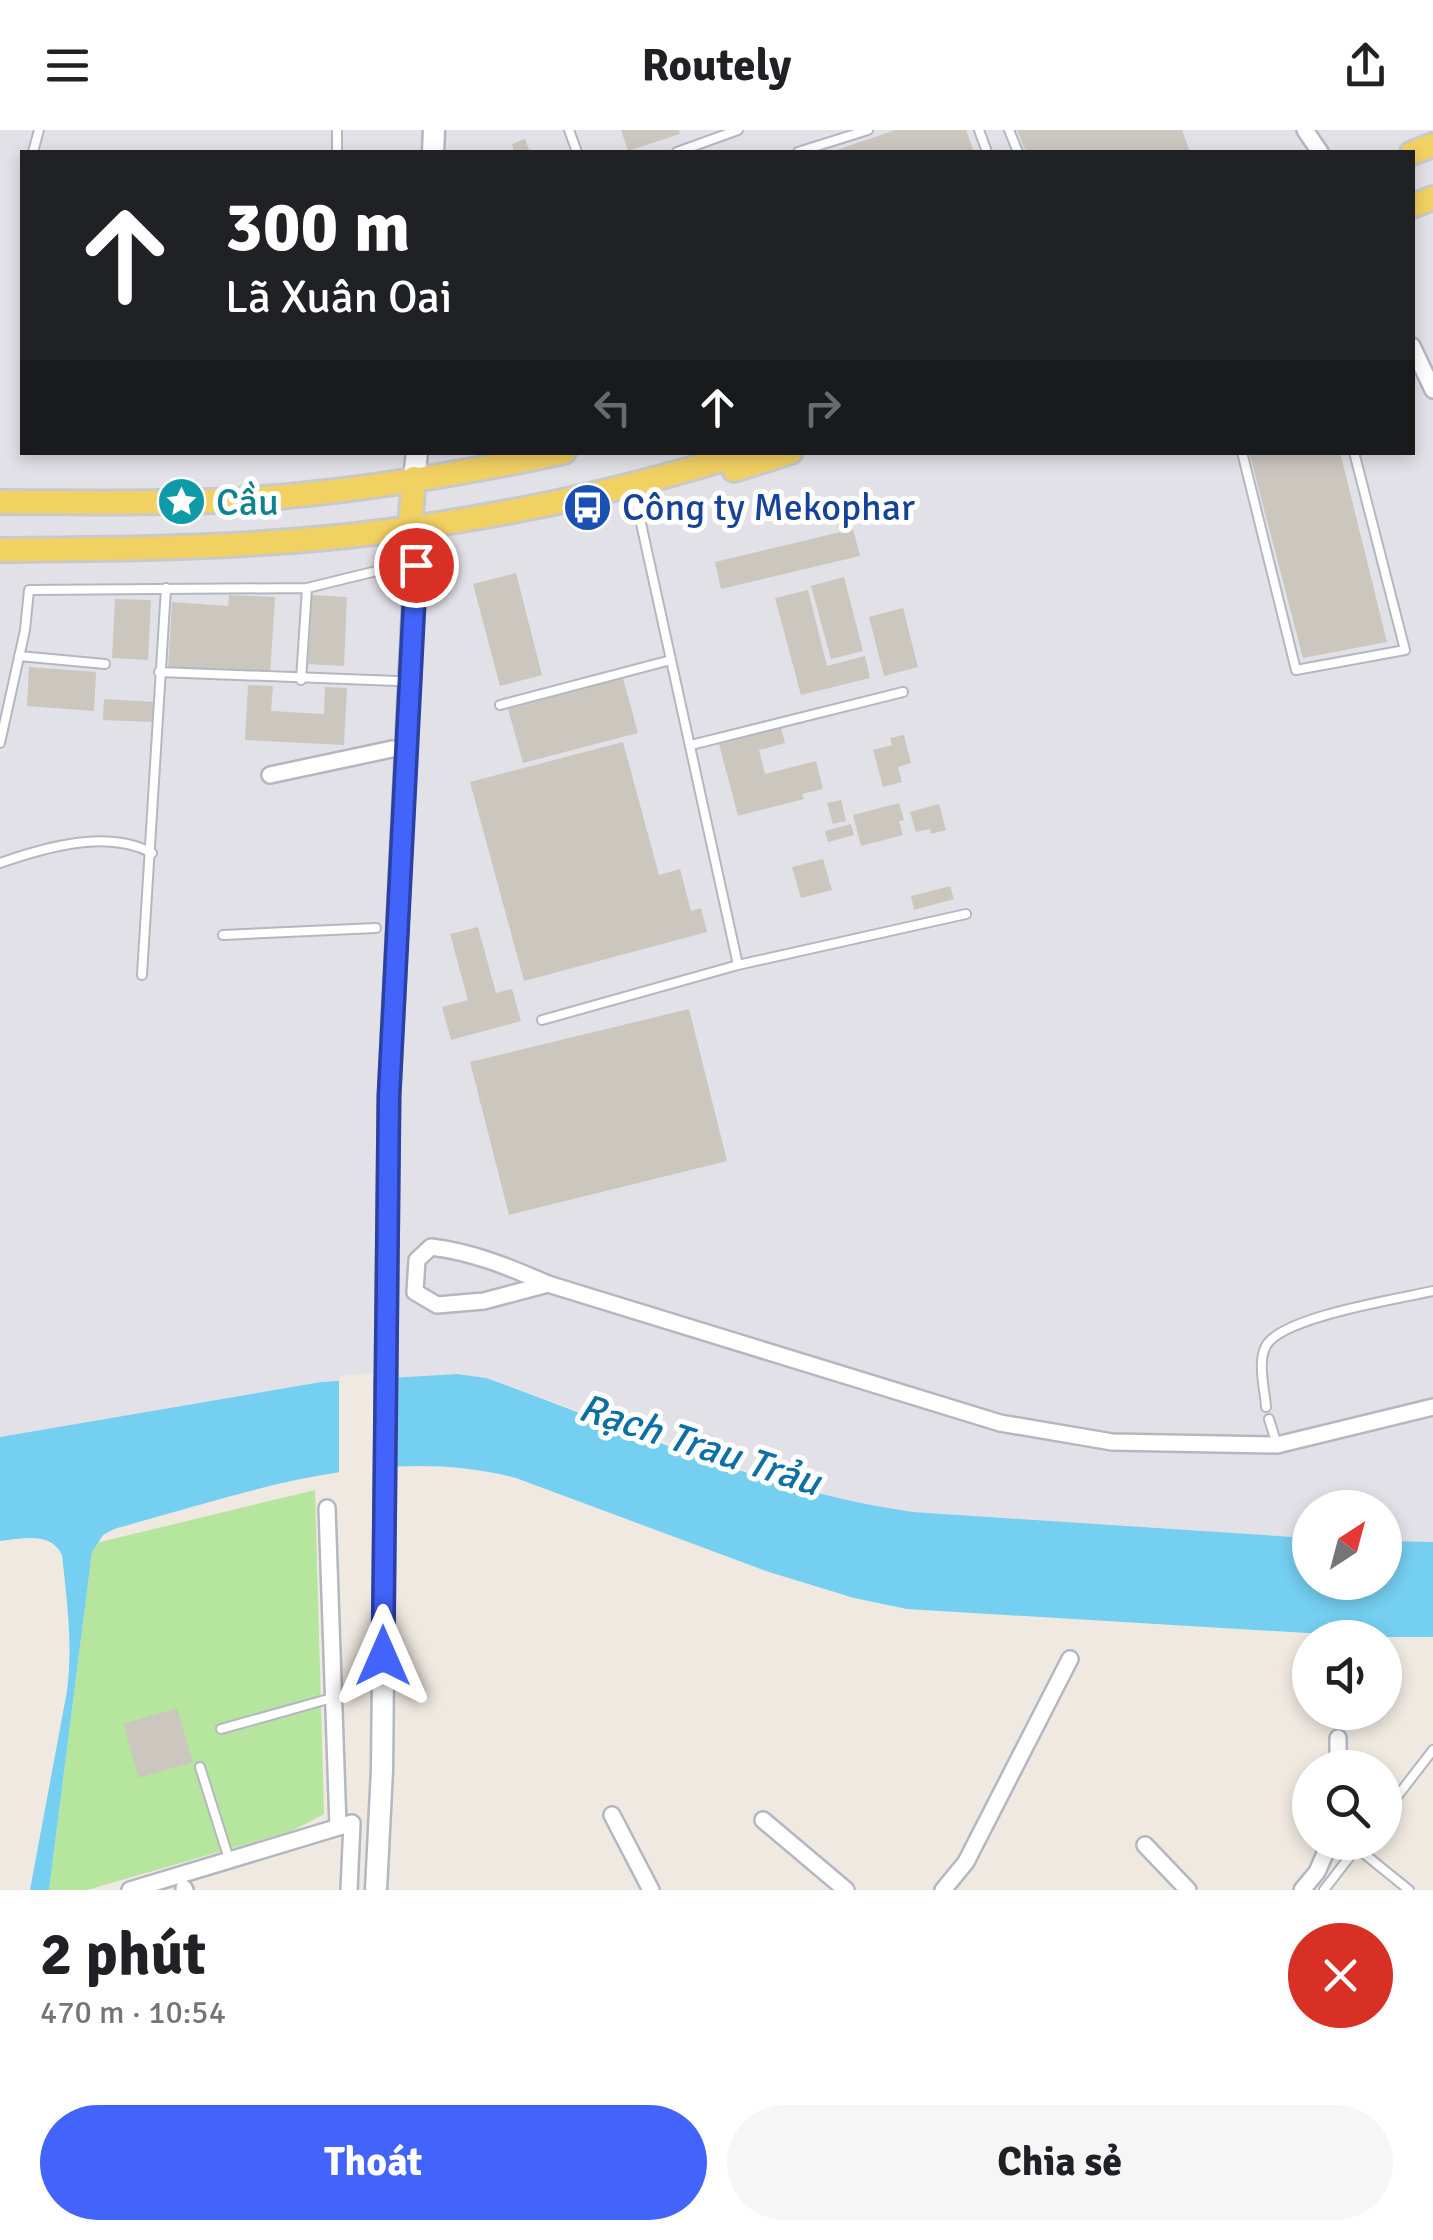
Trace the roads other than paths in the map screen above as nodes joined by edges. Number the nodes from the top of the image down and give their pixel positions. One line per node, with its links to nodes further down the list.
1 (738, 130): 3 (lane)
2 (868, 130): 4 (lane)
3 (683, 150)
4 (804, 150)
5 (1415, 352): 6 (street)
6 (1433, 390)
7 (417, 455): 13 (main road)
8 (550, 455): 13 (main road)
9 (737, 455): 14 (main road)
10 (781, 455): 14 (main road)
11 (1243, 455): 12 (lane)
12 (1355, 455)
13 (414, 478): 16 (main road); 17 (main road)
14 (664, 478): 15 (main road)
15 (634, 487): 17 (main road); 23 (lane)
16 (0, 502)
17 (410, 527): 18 (main road); 67 (main road)
18 (0, 550)
19 (401, 565): 21 (lane)
20 (166, 588): 21 (lane); 22 (lane); 25 (lane)
21 (307, 588): 26 (lane)
22 (18, 656): 24 (lane); 30 (lane)
23 (671, 660): 29 (lane); 31 (lane)
24 (105, 664)
25 (159, 672): 26 (lane); 34 (lane)
26 (301, 680): 27 (lane)
27 (397, 680)
28 (903, 692): 31 (lane)
29 (500, 705)
30 (0, 743)
31 (691, 745): 39 (lane)
32 (392, 749): 33 (street)
33 (270, 776)
34 (152, 853): 35 (lane); 40 (lane)
35 (0, 863)
36 (966, 914): 39 (lane)
37 (376, 928): 38 (lane)
38 (223, 935)
39 (738, 965): 41 (lane)
40 (142, 975)
41 (542, 1020)
42 (548, 1284): 42 (street); 47 (street)
43 (1433, 1291): 45 (lane)
44 (1433, 1407): 47 (street)
45 (1266, 1408)
46 (1269, 1419): 47 (lane)
47 (1277, 1445)
48 (326, 1508): 50 (street)
49 (1070, 1660): 70 (street)
50 (332, 1698): 51 (lane); 59 (street)
51 (221, 1729)
52 (1338, 1738): 53 (street)
53 (1338, 1750)
54 (1433, 1750): 56 (lane)
55 (200, 1767): 61 (lane)
56 (1402, 1790)
57 (612, 1815): 68 (street)
58 (764, 1820): 69 (street)
59 (345, 1824): 61 (street); 66 (street)
60 (1145, 1845): 71 (street)
61 (230, 1859): 65 (street)
62 (1322, 1860): 72 (street)
63 (1347, 1860): 73 (lane)
64 (1376, 1860): 74 (lane)
65 (130, 1890)
66 (349, 1890)
67 (376, 1890)
68 (651, 1890)
69 (846, 1890)
70 (943, 1890)
71 (1188, 1890)
72 (1302, 1890)
73 (1324, 1890)
74 (1409, 1890)

